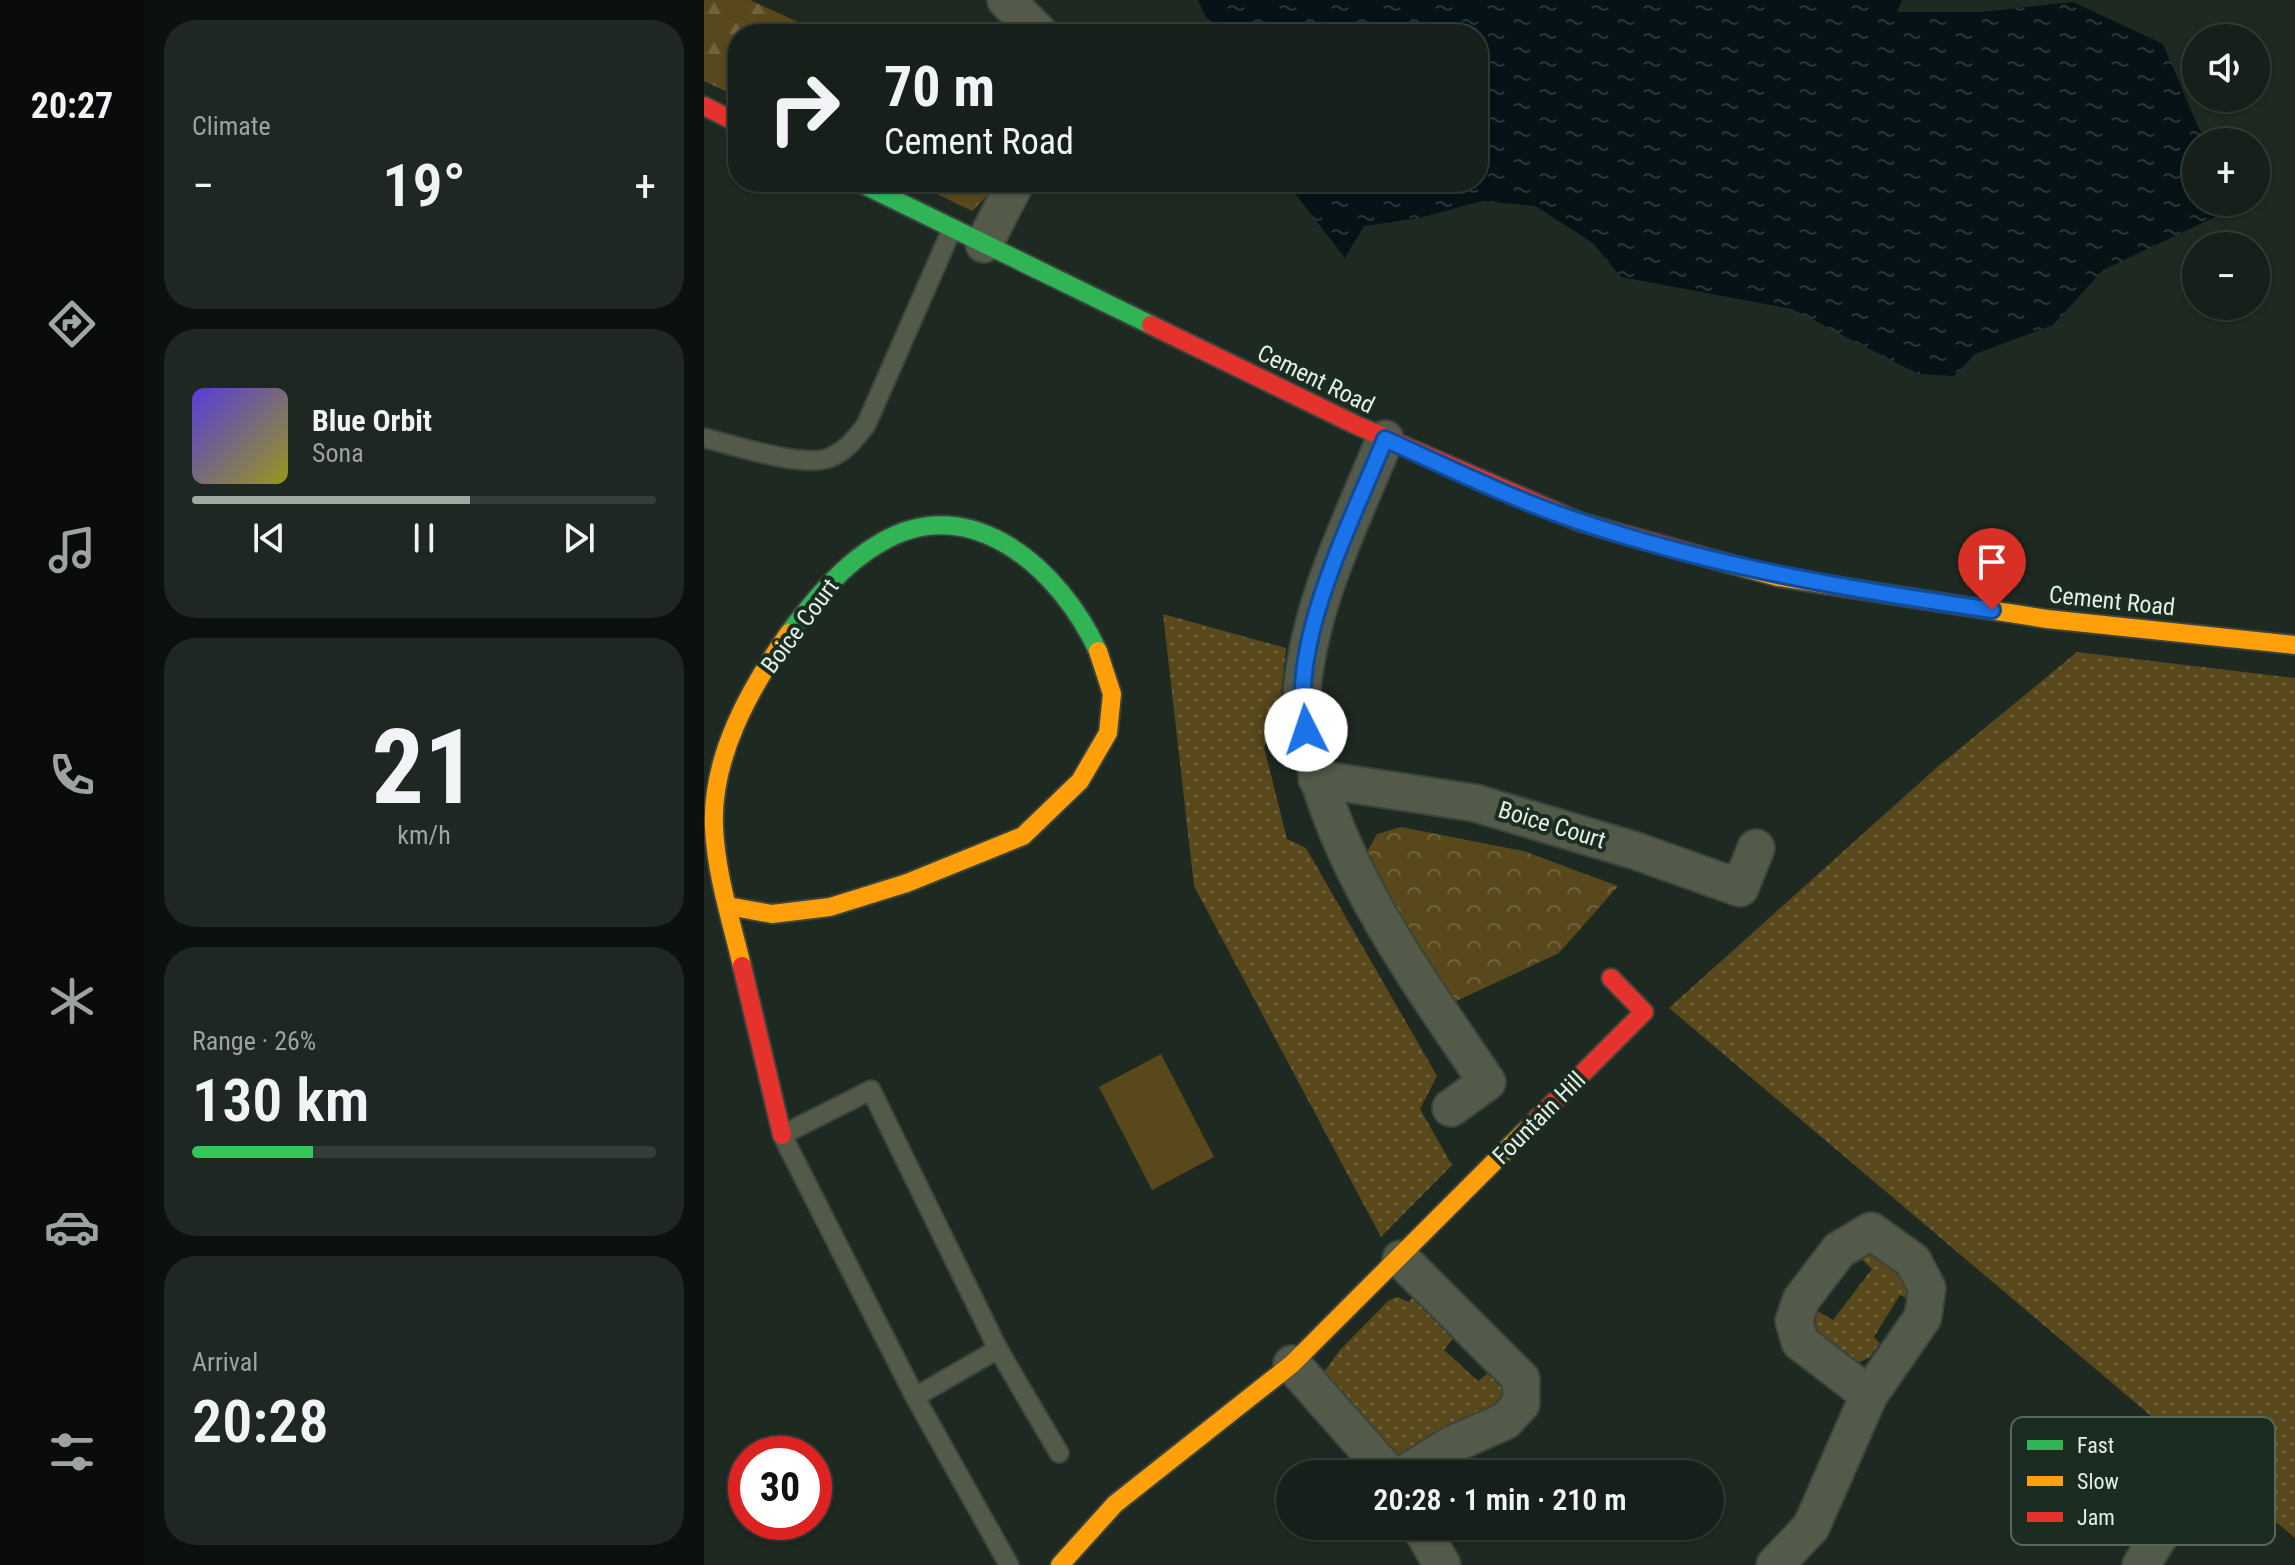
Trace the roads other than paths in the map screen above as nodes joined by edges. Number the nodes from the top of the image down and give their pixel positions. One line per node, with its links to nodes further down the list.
1 (1006, 0): 2 (street)
2 (1030, 24)
3 (704, 106): 4 (street)
4 (728, 118)
5 (878, 192): 7 (street, Cement Road)
6 (1007, 192): 7 (street)
7 (968, 236): 8 (lane); 9 (street, Cement Road)
8 (704, 438)
9 (1385, 439): 10 (street, Cement Road); 11 (street)
10 (2295, 645)
11 (1317, 779): 12 (street, Boice Court); 15 (street)
12 (1756, 848)
13 (728, 906): 13 (street, Boice Court); 16 (street, Boice Court)
14 (1611, 978): 17 (street, Fountain Hill)
15 (1451, 1108)
16 (782, 1135): 18 (lane); 21 (lane)
17 (1401, 1259): 19 (street, Fountain Hill); 24 (street)
18 (998, 1349): 21 (lane); 22 (lane)
19 (1292, 1364): 23 (street); 28 (street, Fountain Hill)
20 (1869, 1395): 30 (street)
21 (915, 1397): 27 (lane)
22 (1059, 1453)
23 (1377, 1460)
24 (1427, 1460)
25 (1428, 1540): 29 (street)
26 (2154, 1545): 31 (street)
27 (1009, 1565)
28 (1060, 1565)
29 (1442, 1565)
30 (1775, 1565)
31 (2141, 1565)

